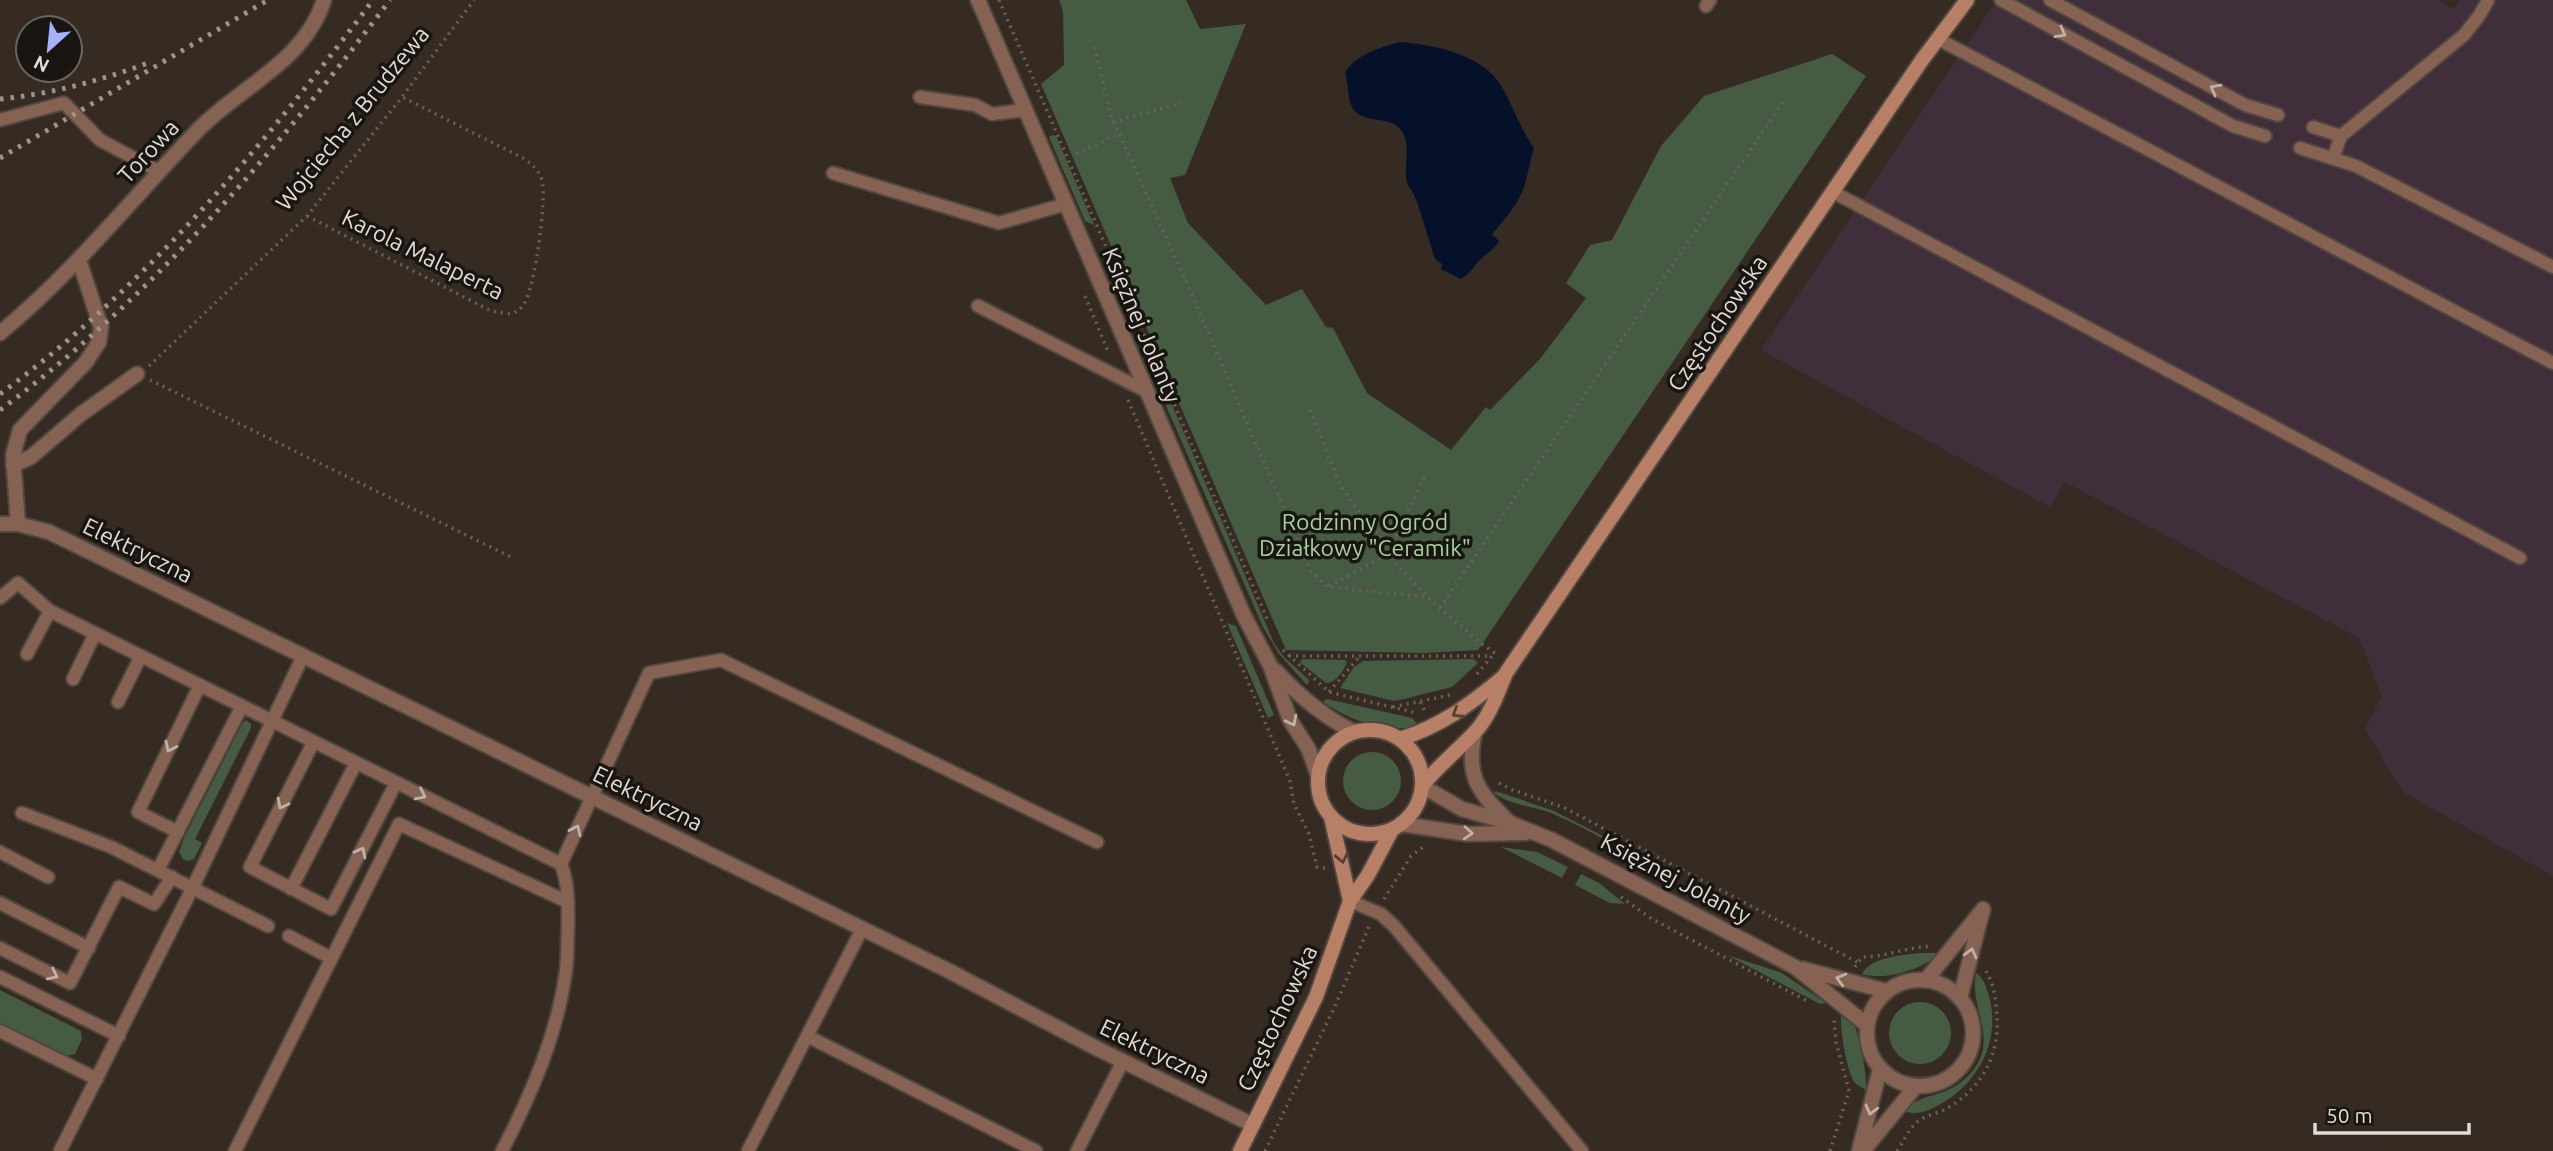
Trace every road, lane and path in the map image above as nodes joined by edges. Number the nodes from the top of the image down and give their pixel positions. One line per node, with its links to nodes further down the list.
1 (324, 0): 26 (street, Torowa)
2 (474, 0): 11 (path, Wojciecha z Brudzewa)
3 (978, 0): 15 (street, Księżnej Jolanty)
4 (999, 0): 52 (path)
5 (1967, 0): 9 (main road, Częstochowska)
6 (2001, 0): 22 (lane, one-way to 22)
7 (2050, 0): 16 (lane, one-way to 7)
8 (2488, 0): 21 (lane)
9 (1938, 39): 28 (main road, Częstochowska); 35 (lane)
10 (1095, 47): 18 (path)
11 (401, 97): 30 (path, Wojciecha z Brudzewa); 30 (path, Karola Malaperta)
12 (920, 97): 15 (lane)
13 (1785, 99): 50 (path)
14 (1182, 103): 18 (path)
15 (1025, 110): 29 (street, Księżnej Jolanty)
16 (2278, 115)
17 (0, 120): 26 (lane)
18 (1113, 122): 20 (path)
19 (2313, 127): 21 (lane)
20 (1119, 134): 24 (path); 47 (path)
21 (2341, 135): 25 (lane)
22 (2265, 136)
23 (2300, 148): 25 (lane)
24 (1076, 154)
25 (2333, 158): 32 (lane)
26 (160, 172): 31 (street, Torowa)
27 (833, 173): 29 (lane)
28 (1833, 192): 46 (lane); 62 (main road, Częstochowska)
29 (1066, 204): 37 (street, Księżnej Jolanty)
30 (307, 216): 36 (path, Wojciecha z Brudzewa)
31 (79, 260): 34 (street, Torowa); 39 (street)
32 (2553, 267)
33 (978, 306): 37 (lane)
34 (0, 332)
35 (2553, 363)
36 (138, 374): 39 (street); 45 (path)
37 (1146, 391): 61 (street, Księżnej Jolanty)
38 (1310, 410): 43 (path)
39 (7, 468): 42 (street)
40 (1426, 474): 43 (path)
41 (0, 524): 42 (street)
42 (18, 524): 58 (street, Elektryczna)
43 (1390, 547): 44 (path)
44 (1387, 555): 47 (path); 48 (path)
45 (513, 558)
46 (2520, 558)
47 (1327, 587): 48 (path)
48 (1427, 597): 50 (path)
49 (0, 598): 51 (lane)
50 (1440, 608): 56 (path)
51 (50, 611): 53 (lane); 55 (lane)
52 (1272, 629)
53 (95, 634): 57 (lane); 63 (lane)
54 (1278, 642): 59 (path)
55 (27, 654)
56 (1493, 654): 60 (path); 62 (path); 64 (path)
57 (141, 656): 65 (lane); 68 (lane)
58 (303, 656): 72 (lane); 83 (street, Elektryczna)
59 (1289, 656): 60 (path); 66 (path)
60 (1359, 657): 66 (path)
61 (1270, 665): 74 (street, Księżnej Jolanty); 79 (street, Księżnej Jolanty, one-way to 79)
62 (1509, 669): 75 (main road, Częstochowska); 76 (main road, Częstochowska, one-way to 76)
63 (73, 678)
64 (1470, 681)
65 (200, 685): 69 (lane); 88 (lane, one-way to 88)
66 (1329, 692): 70 (path)
67 (1456, 694): 70 (path)
68 (118, 702)
69 (242, 706): 72 (lane); 88 (lane)
70 (1391, 708): 71 (path)
71 (1428, 716)
72 (272, 721): 77 (lane); 98 (lane)
73 (1269, 732): 93 (path)
74 (1354, 732): 76 (main road); 79 (main road)
75 (1475, 732): 81 (street); 82 (main road, Częstochowska)
76 (1400, 738): 82 (main road)
77 (313, 743): 78 (lane); 99 (lane, one-way to 99)
78 (356, 763): 80 (lane); 99 (lane)
79 (1318, 775): 85 (main road)
80 (396, 783): 92 (lane, one-way to 92); 99 (lane, one-way to 80)
81 (1478, 785): 86 (street); 110 (path)
82 (1422, 786): 86 (street, Księżnej Jolanty); 87 (main road)
83 (592, 796): 90 (lane); 92 (lane, one-way to 83); 106 (street, Elektryczna)
84 (22, 813): 94 (lane)
85 (1331, 816): 87 (main road); 101 (main road, one-way to 101)
86 (1510, 823): 89 (street, Księżnej Jolanty)
87 (1396, 827): 89 (street, Księżnej Jolanty, one-way to 89); 101 (main road, Częstochowska)
88 (178, 832): 94 (lane)
89 (1534, 832): 113 (street, Księżnej Jolanty)
90 (1097, 842)
91 (0, 852): 95 (lane)
92 (561, 864): 102 (lane)
93 (1317, 867)
94 (158, 870): 96 (lane)
95 (48, 877)
96 (172, 877): 98 (lane); 109 (lane)
97 (1393, 884): 104 (path)
98 (193, 887): 105 (lane); 122 (lane)
99 (291, 888)
100 (1620, 896): 118 (path)
101 (1350, 901): 104 (lane); 128 (main road, Częstochowska)
102 (568, 902): 111 (lane); 131 (lane)
103 (0, 903): 109 (lane)
104 (1377, 912): 136 (path); 137 (lane)
105 (268, 926)
106 (862, 929): 123 (lane); 124 (street, Elektryczna)
107 (289, 936): 111 (lane)
108 (0, 948): 109 (lane, one-way to 109)
109 (89, 948)
110 (1951, 949): 112 (street, one-way to 110); 115 (street)
111 (331, 958): 130 (lane)
112 (1970, 958): 117 (street); 140 (path)
113 (1795, 967): 116 (street, Księżnej Jolanty, one-way to 113); 120 (street, Księżnej Jolanty)
114 (0, 977): 122 (lane)
115 (1926, 980): 116 (street); 117 (street)
116 (1886, 991): 120 (street)
117 (1960, 998): 127 (street)
118 (1809, 1002)
119 (1833, 1015): 138 (path)
120 (1867, 1025): 125 (street)
121 (0, 1031): 126 (lane)
122 (119, 1036): 126 (lane)
123 (807, 1036): 132 (lane); 133 (lane)
124 (1123, 1061): 128 (street, Elektryczna); 134 (lane)
125 (1880, 1069): 127 (street); 139 (street, one-way to 139)
126 (97, 1079): 129 (lane)
127 (1916, 1086): 139 (street)
128 (1253, 1125): 135 (main road, Częstochowska)
129 (60, 1151)
130 (234, 1151)
131 (502, 1151)
132 (748, 1151)
133 (1035, 1151)
134 (1077, 1151)
135 (1240, 1151)
136 (1265, 1151)
137 (1582, 1151)
138 (1830, 1151)
139 (1861, 1151)
140 (1897, 1151)

